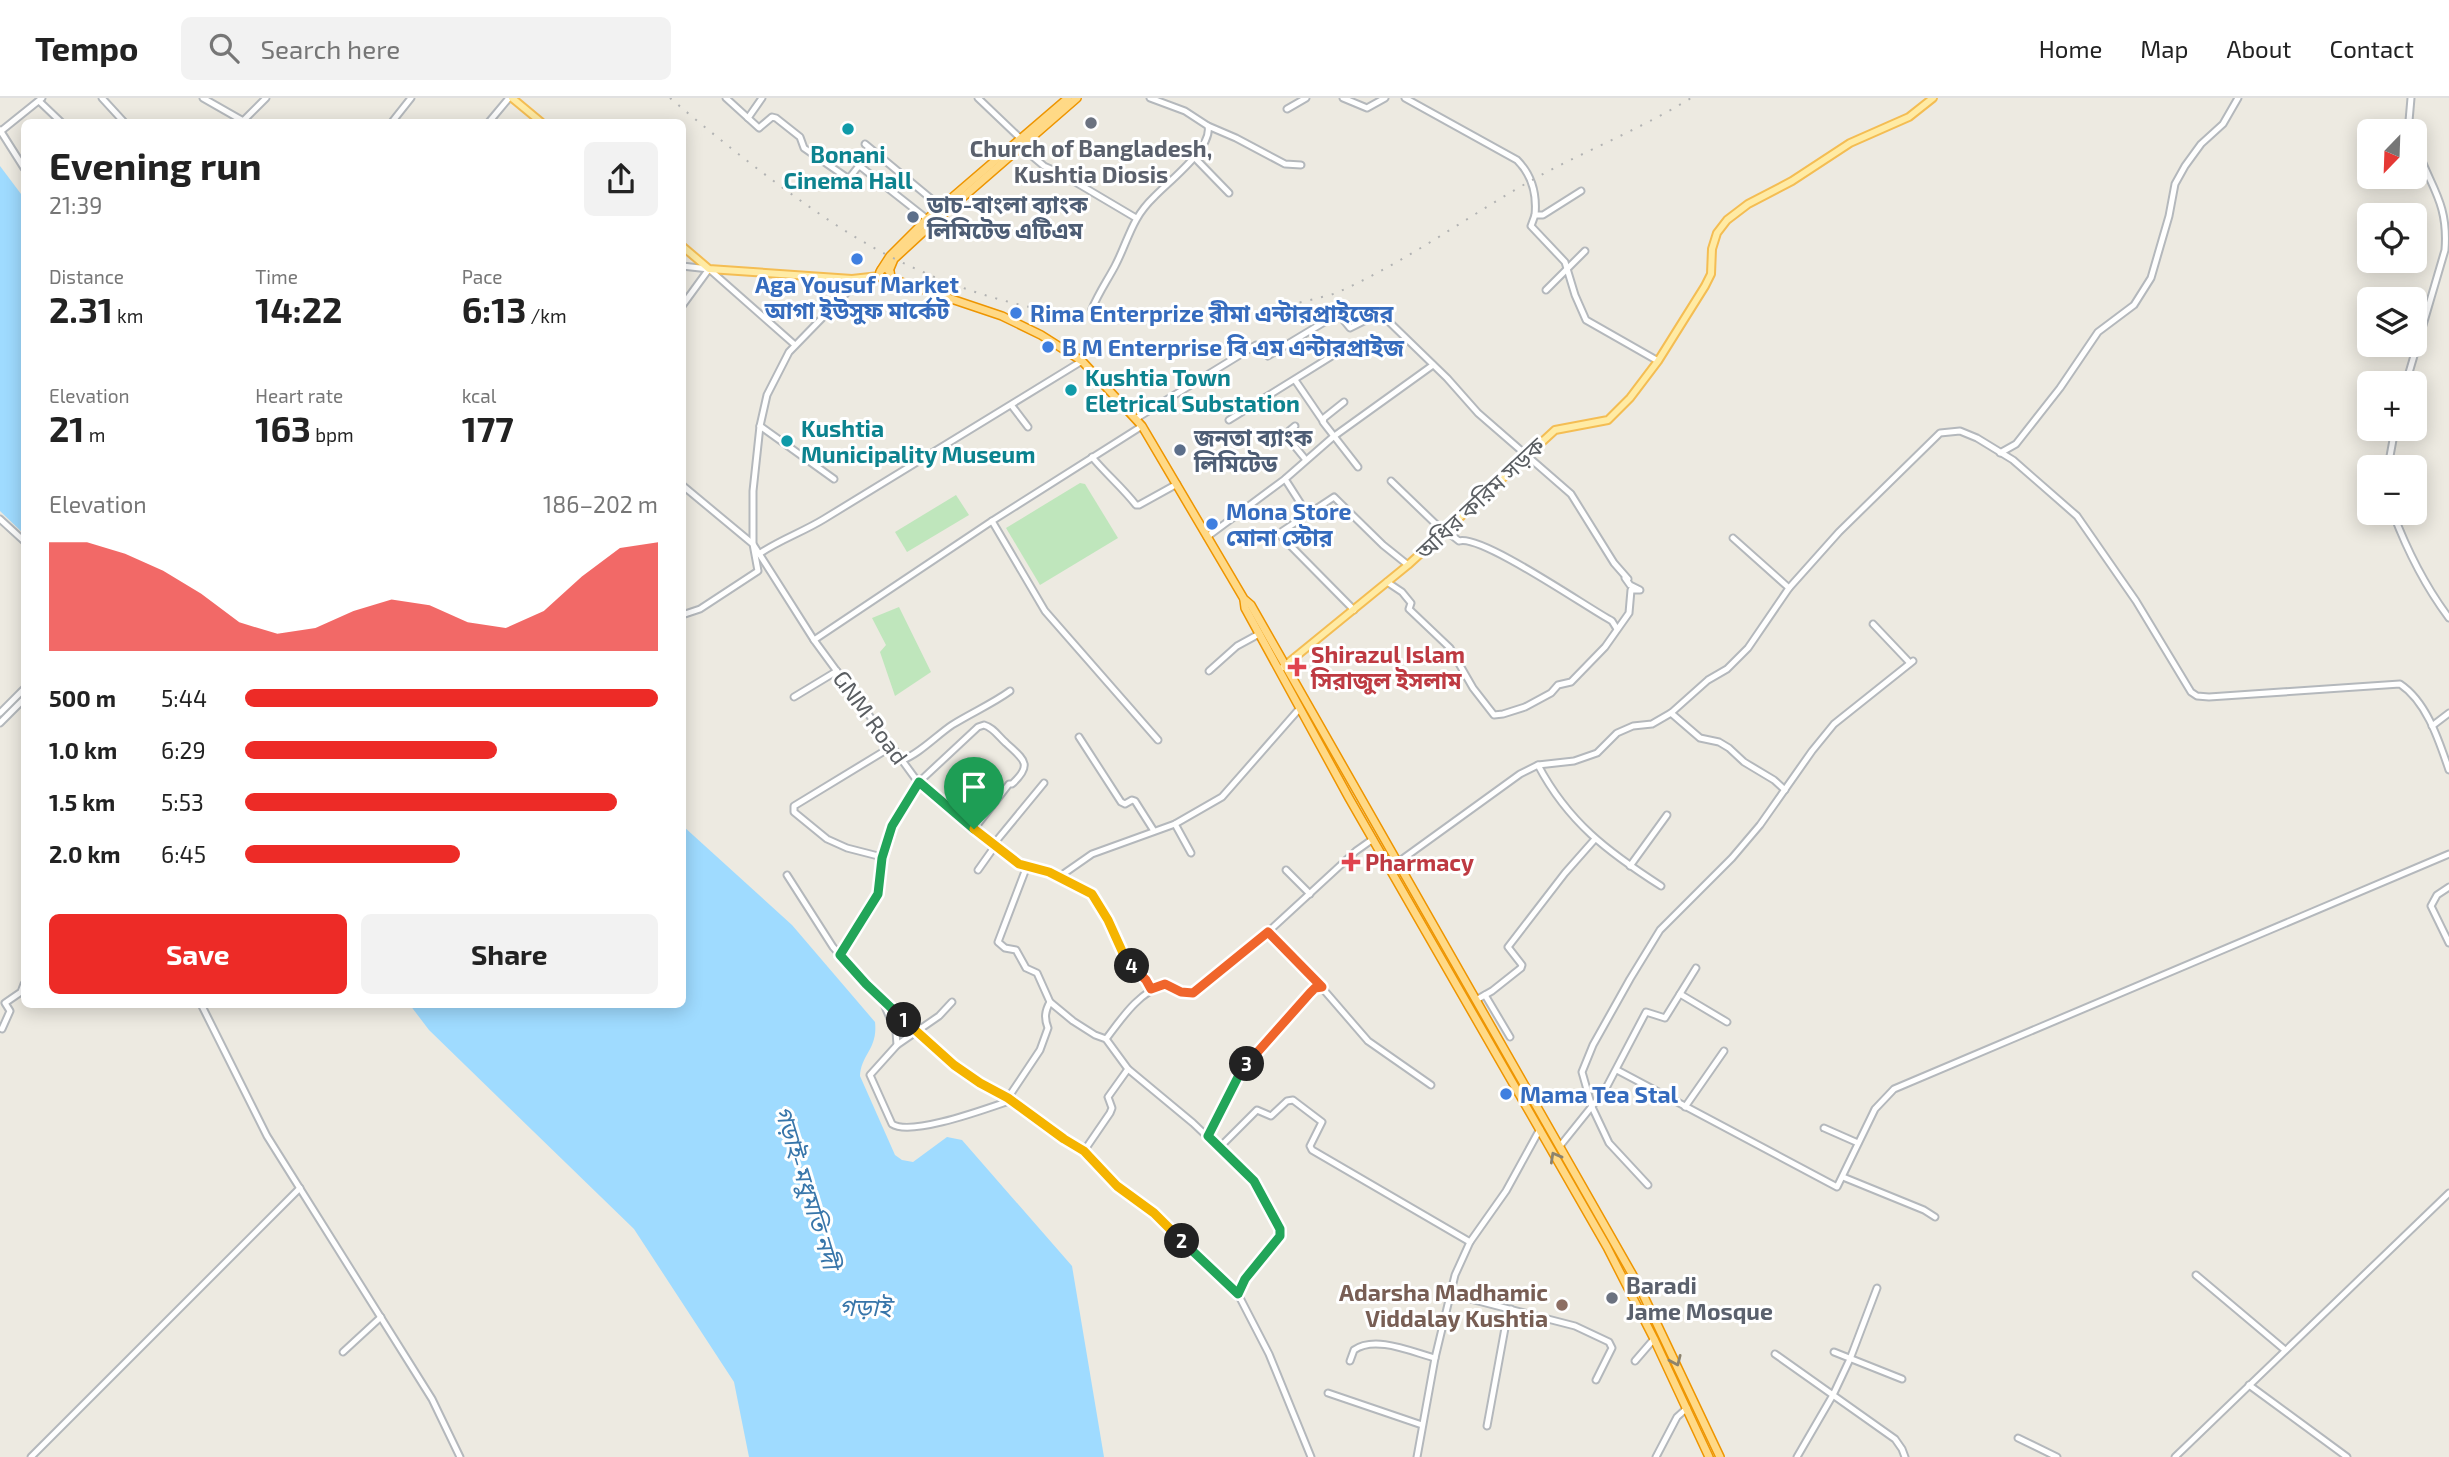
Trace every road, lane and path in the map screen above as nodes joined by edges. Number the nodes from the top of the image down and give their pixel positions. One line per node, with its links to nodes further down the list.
1 (102, 98): 23 (street)
2 (202, 98): 24 (street)
3 (266, 98): 25 (street)
4 (411, 98): 26 (street)
5 (510, 98): 27 (street); 28 (main road)
6 (726, 98): 21 (street)
7 (762, 98): 21 (street)
8 (978, 98): 32 (street)
9 (1068, 98): 32 (highway)
10 (1077, 98): 32 (highway)
11 (1150, 98): 30 (street)
12 (1306, 98): 20 (street)
13 (1343, 98): 14 (street)
14 (1385, 98)
15 (1405, 98): 42 (street)
16 (1933, 98): 59 (main road, অধির করিম সড়ক)
17 (2238, 98): 73 (street)
18 (2411, 98): 29 (street)
19 (41, 99): 22 (street); 31 (street)
20 (1286, 109)
21 (748, 118): 44 (street)
22 (58, 119)
23 (121, 119)
24 (238, 119)
25 (246, 119)
26 (394, 119)
27 (492, 119)
28 (537, 119)
29 (2409, 119)
30 (1208, 127): 34 (street); 36 (street)
31 (1, 130): 35 (street)
32 (1022, 143): 39 (highway); 43 (street)
33 (865, 144): 41 (street)
34 (1194, 157): 40 (street); 43 (street)
35 (21, 163)
36 (1301, 165)
37 (2427, 169): 61 (street)
38 (1581, 191): 42 (street)
39 (963, 193): 41 (highway); 45 (highway)
40 (1229, 193)
41 (941, 207): 44 (highway)
42 (1535, 215): 50 (street)
43 (1136, 218): 55 (street)
44 (927, 219): 45 (highway)
45 (917, 233): 51 (highway)
46 (686, 249): 49 (main road)
47 (1585, 251): 50 (street)
48 (686, 266): 49 (street)
49 (709, 269): 52 (main road); 54 (street); 56 (street)
50 (1568, 270): 53 (street); 59 (street)
51 (885, 274): 52 (main road); 58 (highway)
52 (861, 278): 56 (street)
53 (1546, 290)
54 (686, 301)
55 (1092, 309)
56 (794, 345): 68 (street)
57 (1340, 351): 62 (street)
58 (1082, 361): 64 (street); 65 (highway)
59 (1658, 361): 74 (main road, অধির করিম সড়ক)
60 (1433, 365): 65 (street); 72 (street); 74 (street)
61 (2410, 371)
62 (1295, 380): 66 (street); 67 (street)
63 (1344, 402): 67 (street)
64 (1012, 406): 71 (street); 94 (street)
65 (1137, 418): 69 (highway)
66 (1229, 420)
67 (1323, 422): 72 (street)
68 (760, 426): 78 (street); 93 (street)
69 (1142, 426): 75 (street); 81 (highway)
70 (1295, 426): 76 (street)
71 (1028, 427)
72 (1334, 437): 76 (street); 77 (street)
73 (2000, 453): 97 (street); 118 (street)
74 (1527, 456): 87 (main road, অধির করিম সড়ক); 103 (street)
75 (1092, 457): 81 (street); 85 (street)
76 (1306, 460): 79 (street)
77 (1358, 467)
78 (834, 479)
79 (1285, 479): 83 (street); 89 (street)
80 (1391, 481): 87 (street)
81 (1177, 484): 89 (highway)
82 (686, 488): 93 (street)
83 (1308, 515): 88 (street); 95 (street)
84 (0, 519): 90 (street)
85 (992, 521): 105 (street); 120 (street)
86 (2398, 525): 101 (street)
87 (1444, 531): 95 (main road, অধির করিম সড়ক); 103 (street)
88 (1278, 533): 92 (street); 99 (street)
89 (1207, 537): 98 (highway)
90 (21, 538)
91 (1733, 538): 97 (street)
92 (1269, 540)
93 (753, 544): 94 (street, GNM Road); 100 (street)
94 (759, 554): 105 (street, GNM Road)
95 (1408, 565): 96 (main road, অধির করিম সড়ক)
96 (1387, 582): 99 (main road, অধির করিম সড়ক); 103 (street)
97 (1790, 588): 115 (street)
98 (1244, 599): 104 (highway); 106 (highway)
99 (1354, 610): 106 (main road, অধির করিম সড়ক)
100 (686, 614)
101 (2449, 618)
102 (1873, 624): 128 (street)
103 (1618, 629)
104 (1259, 634): 106 (highway); 108 (street)
105 (814, 640): 107 (street, GNM Road)
106 (1282, 668): 113 (highway); 137 (highway)
107 (837, 671): 111 (street); 121 (street, GNM Road)
108 (1209, 671)
109 (1010, 691): 122 (street)
110 (21, 692): 114 (street)
111 (794, 697)
112 (21, 702): 117 (street)
113 (1300, 708): 131 (street); 134 (highway)
114 (0, 713)
115 (1671, 713): 123 (street); 128 (street)
116 (2449, 713): 118 (street)
117 (0, 723)
118 (2432, 726): 124 (street)
119 (1079, 737): 133 (street)
120 (1158, 740)
121 (891, 747): 122 (street, GNM Road); 140 (street)
122 (902, 760): 126 (street, GNM Road)
123 (1538, 765): 135 (street); 141 (street)
124 (2449, 770)
125 (984, 776): 129 (street)
126 (919, 782): 129 (street, GNM Road); 132 (street); 140 (street)
127 (1044, 783): 136 (street)
128 (1785, 790): 179 (street)
129 (956, 815): 132 (street, GNM Road)
130 (1667, 815): 143 (street)
131 (1175, 824): 133 (street); 138 (street)
132 (974, 829): 136 (street, GNM Road)
133 (1154, 831): 147 (street)
134 (1373, 839): 137 (highway); 150 (street)
135 (1595, 839): 143 (street); 161 (street)
136 (994, 845): 142 (street, GNM Road); 144 (street)
137 (1383, 847): 141 (highway); 156 (highway)
138 (1191, 853)
139 (2449, 854): 184 (street)
140 (883, 859): 153 (street)
141 (1397, 863): 154 (highway)
142 (1027, 866): 147 (street, GNM Road); 165 (street)
143 (1630, 866): 148 (street)
144 (978, 870)
145 (1286, 870): 150 (street)
146 (787, 875): 153 (street)
147 (1059, 877): 158 (street, GNM Road)
148 (1661, 886)
149 (2449, 887): 152 (street)
150 (1310, 894): 151 (street)
151 (1268, 932): 157 (street); 158 (street)
152 (2449, 943)
153 (840, 955): 162 (street)
154 (1458, 968): 156 (highway); 163 (highway)
155 (1696, 968): 160 (street)
156 (1450, 972): 176 (highway)
157 (1322, 987): 177 (street); 183 (street)
158 (1151, 989): 171 (street)
159 (21, 992): 168 (street)
160 (1680, 994): 167 (street); 175 (street)
161 (1485, 995): 163 (street); 170 (street)
162 (881, 998): 169 (street); 172 (street)
163 (1476, 1000): 176 (highway)
164 (952, 1002): 169 (street)
165 (1050, 1002): 171 (street); 178 (street)
166 (203, 1008): 192 (street)
167 (1727, 1022)
168 (2, 1029)
169 (917, 1032): 172 (street); 178 (street)
170 (1510, 1037)
171 (1106, 1039): 174 (street)
172 (897, 1045): 178 (street)
173 (1724, 1051): 180 (street)
174 (1128, 1069): 183 (street); 187 (street)
175 (1617, 1070): 179 (street); 180 (street)
176 (1515, 1078): 182 (highway); 185 (highway)
177 (1431, 1085)
178 (1010, 1099): 187 (street)
179 (1592, 1107): 185 (street); 191 (street)
180 (1685, 1107): 190 (street)
181 (1824, 1128): 184 (street)
182 (1540, 1129): 189 (highway, one-way to 182); 195 (street)
183 (1208, 1136): 186 (street)
184 (1858, 1143): 190 (street)
185 (1560, 1146): 188 (highway)
186 (1220, 1147): 195 (street); 198 (street)
187 (1084, 1151): 198 (street)
188 (1574, 1172): 189 (highway); 202 (highway)
189 (1566, 1176): 203 (highway)
190 (1843, 1177): 194 (street)
191 (1648, 1185)
192 (300, 1188): 201 (street); 222 (street)
193 (2449, 1193): 205 (street)
194 (1936, 1217)
195 (1470, 1242): 199 (street)
196 (2196, 1275): 205 (street)
197 (1877, 1288): 210 (street)
198 (1238, 1294): 224 (street)
199 (1451, 1294): 200 (street); 209 (street)
200 (1511, 1309): 214 (street); 220 (street)
201 (381, 1317): 206 (street); 223 (street)
202 (1659, 1324): 203 (highway); 228 (highway, one-way to 228)
203 (1649, 1328): 204 (highway)
204 (1654, 1339): 212 (street); 218 (highway)
205 (2285, 1349): 215 (street)
206 (343, 1352)
207 (1834, 1352): 210 (street)
208 (1775, 1354): 217 (street)
209 (1435, 1358): 211 (street); 219 (street)
210 (1850, 1359): 213 (street); 217 (street)
211 (1350, 1360)
212 (1635, 1362)
213 (1902, 1379)
214 (1596, 1380)
215 (2249, 1385): 232 (street); 233 (street)
216 (1328, 1393): 219 (street)
217 (1833, 1395): 229 (street); 230 (street)
218 (1687, 1408): 226 (street); 227 (highway)
219 (1422, 1425): 225 (street)
220 (1487, 1426)
221 (2018, 1438): 231 (street)
222 (31, 1457)
223 (460, 1457)
224 (1311, 1457)
225 (1417, 1457)
226 (1656, 1457)
227 (1709, 1457)
228 (1720, 1457)
229 (1797, 1457)
230 (1905, 1457)
231 (2057, 1457)
232 (2175, 1457)
233 (2347, 1457)

